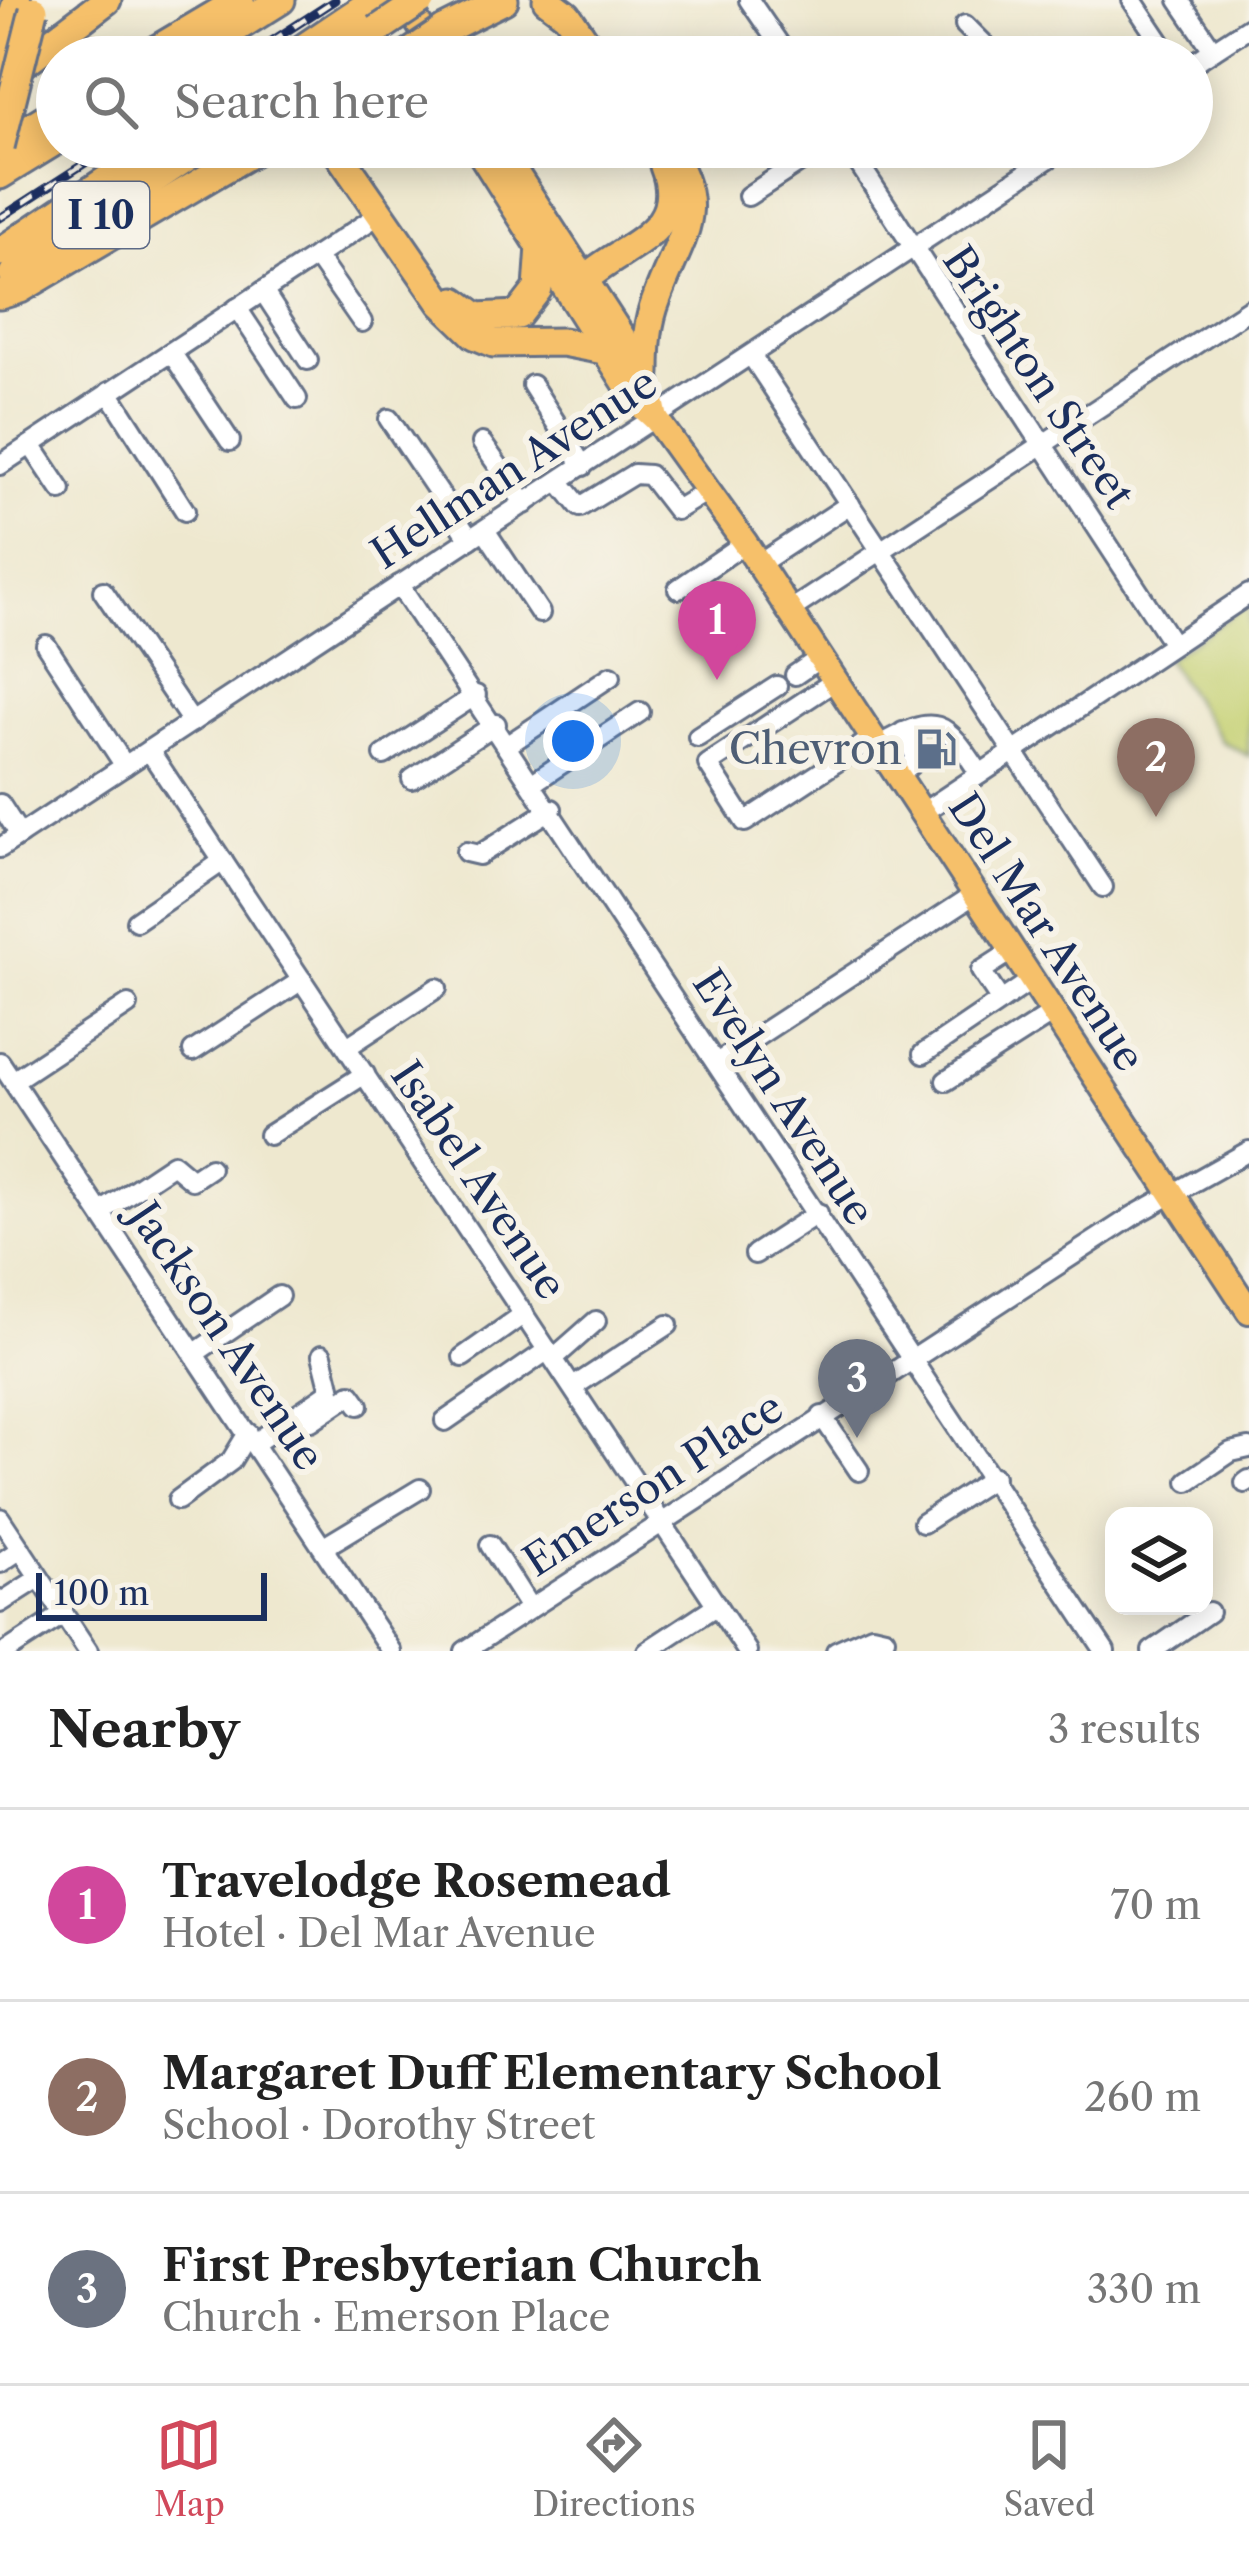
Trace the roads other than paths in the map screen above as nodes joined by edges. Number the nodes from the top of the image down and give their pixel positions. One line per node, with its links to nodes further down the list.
1 (106, 0): 18 (highway)
2 (206, 0): 19 (highway)
3 (240, 0): 20 (highway)
4 (281, 0): 21 (highway)
5 (404, 0): 25 (main road)
6 (422, 0): 15 (highway, bridge)
7 (485, 0): 26 (highway)
8 (504, 0): 27 (highway)
9 (547, 0): 28 (highway)
10 (569, 0): 29 (highway)
11 (748, 0): 30 (street)
12 (1132, 0): 32 (street)
13 (1179, 0): 33 (street)
14 (24, 8): 36 (highway); 39 (highway, bridge)
15 (374, 10): 22 (highway); 23 (highway); 24 (main road)
16 (965, 25): 31 (street)
17 (1249, 27): 34 (street)
18 (59, 36)
19 (167, 36)
20 (180, 36)
21 (224, 36)
22 (328, 36)
23 (354, 36)
24 (398, 36)
25 (435, 36)
26 (450, 36)
27 (453, 36)
28 (584, 36)
29 (589, 36)
30 (773, 36)
31 (976, 36)
32 (1157, 36)
33 (1204, 36)
34 (1214, 50)
35 (36, 53): 37 (highway)
36 (0, 69)
37 (0, 81)
38 (36, 124): 39 (highway, I 10)
39 (0, 146)
40 (36, 153): 53 (highway)
41 (124, 168): 58 (highway)
42 (171, 168): 61 (highway, I 10)
43 (225, 168): 63 (highway)
44 (350, 168): 55 (highway)
45 (370, 168): 56 (highway)
46 (490, 168): 56 (main road, Del Mar Avenue)
47 (513, 168): 60 (main road, Del Mar Avenue)
48 (664, 168): 60 (highway)
49 (680, 168): 71 (highway)
50 (791, 168): 54 (street)
51 (861, 168): 57 (street, Brighton Street)
52 (1032, 168): 57 (street, Hellman Avenue)
53 (0, 175)
54 (748, 196)
55 (383, 212): 59 (street); 67 (highway)
56 (541, 246): 67 (main road, Del Mar Avenue)
57 (910, 249): 69 (street, Hellman Avenue); 80 (street, Brighton Street)
58 (0, 251)
59 (316, 256): 62 (street); 66 (street)
60 (585, 279): 71 (main road, Del Mar Avenue)
61 (0, 283)
62 (263, 291): 64 (street); 70 (street)
63 (0, 296)
64 (236, 308): 68 (street); 74 (street)
65 (1249, 309): 80 (street)
66 (362, 322)
67 (610, 351): 76 (main road, Del Mar Avenue)
68 (171, 352): 73 (street); 77 (street)
69 (751, 355): 76 (street, Hellman Avenue); 89 (street)
70 (308, 360)
71 (646, 373): 76 (main road, Del Mar Avenue)
72 (532, 385): 83 (street)
73 (109, 392): 79 (street); 90 (street)
74 (297, 400)
75 (389, 419): 91 (street)
76 (656, 419): 81 (main road, Del Mar Avenue); 83 (street, Hellman Avenue)
77 (230, 441)
78 (482, 443): 88 (street)
79 (31, 445): 82 (street); 86 (street)
80 (1041, 446): 92 (street); 100 (street, Brighton Street)
81 (680, 455): 84 (street); 87 (main road, Del Mar Avenue)
82 (0, 465)
83 (584, 466): 85 (street, Hellman Avenue)
84 (649, 475): 85 (street); 87 (street)
85 (559, 482): 88 (street, Hellman Avenue)
86 (61, 490)
87 (706, 491): 93 (main road, Del Mar Avenue)
88 (525, 504): 91 (street, Hellman Avenue)
89 (850, 504): 92 (street); 93 (street)
90 (185, 511)
91 (477, 535): 94 (street, Hellman Avenue); 99 (street)
92 (881, 551): 98 (street); 116 (street)
93 (752, 554): 95 (street); 98 (main road, Del Mar Avenue)
94 (399, 585): 107 (street, Evelyn Avenue); 109 (street, Hellman Avenue)
95 (678, 589)
96 (103, 591): 109 (street)
97 (1249, 594): 100 (street)
98 (789, 611): 102 (main road, Del Mar Avenue)
99 (540, 613)
100 (1173, 644): 116 (street)
101 (46, 645): 118 (street)
102 (820, 658): 103 (street); 105 (main road, Del Mar Avenue)
103 (795, 675)
104 (611, 676): 114 (street)
105 (835, 681): 113 (main road, Del Mar Avenue); 113 (street)
106 (777, 686): 112 (street)
107 (476, 695): 110 (street, Evelyn Avenue); 117 (street)
108 (640, 712): 122 (street)
109 (192, 722): 115 (street, Hellman Avenue)
110 (496, 724): 114 (street, Evelyn Avenue); 121 (street)
111 (903, 732): 113 (street); 119 (street); 120 (street)
112 (698, 737)
113 (876, 742): 120 (main road, Del Mar Avenue)
114 (509, 744): 122 (street, Evelyn Avenue)
115 (149, 750): 118 (street, Hellman Avenue); 129 (street, Isabel Avenue)
116 (1012, 752): 119 (street); 130 (street)
117 (385, 755)
118 (125, 766): 126 (street, Hellman Avenue)
119 (980, 774): 125 (street)
120 (898, 776): 125 (main road, Del Mar Avenue)
121 (412, 778)
122 (534, 782): 124 (street, Evelyn Avenue)
123 (0, 804): 126 (street)
124 (552, 809): 128 (street); 143 (street, Evelyn Avenue)
125 (922, 813): 131 (main road, Del Mar Avenue)
126 (20, 835): 127 (street, Hellman Avenue)
127 (0, 848)
128 (466, 852)
129 (223, 861): 132 (street); 134 (street, Isabel Avenue)
130 (1103, 887)
131 (975, 894): 133 (main road, Del Mar Avenue); 143 (street)
132 (136, 921)
133 (1012, 951): 135 (main road, Del Mar Avenue); 137 (street)
134 (302, 980): 140 (street, Isabel Avenue); 141 (street)
135 (1032, 980): 137 (street); 139 (main road, Del Mar Avenue)
136 (436, 988): 140 (street)
137 (1001, 1001): 142 (street)
138 (128, 1005): 144 (street)
139 (1053, 1013): 146 (street); 150 (main road, Del Mar Avenue)
140 (346, 1047): 145 (street, Isabel Avenue)
141 (193, 1051)
142 (923, 1054)
143 (718, 1062): 152 (street, Evelyn Avenue)
144 (5, 1072): 151 (street, Jackson Avenue)
145 (365, 1074): 147 (street); 156 (street, Isabel Avenue)
146 (946, 1081)
147 (269, 1136)
148 (1249, 1151): 150 (street, Emerson Place)
149 (210, 1168): 151 (street)
150 (1172, 1195): 155 (main road, Del Mar Avenue); 163 (street, Emerson Place)
151 (101, 1212): 159 (street, Jackson Avenue)
152 (818, 1213): 153 (street); 163 (street, Evelyn Avenue)
153 (755, 1254)
154 (279, 1296): 159 (street)
155 (1249, 1310)
156 (524, 1314): 160 (street, Isabel Avenue); 162 (street)
157 (596, 1322): 160 (street)
158 (668, 1325): 164 (street)
159 (195, 1353): 168 (street, Jackson Avenue)
160 (551, 1354): 164 (street, Isabel Avenue); 167 (street)
161 (322, 1355): 168 (street)
162 (463, 1357)
163 (912, 1357): 166 (street, Emerson Place); 172 (street, Evelyn Avenue)
164 (574, 1388): 177 (street, Isabel Avenue)
165 (359, 1405): 168 (street)
166 (822, 1416): 171 (street); 177 (street, Emerson Place)
167 (445, 1421)
168 (258, 1448): 170 (street); 170 (street); 180 (street, Jackson Avenue)
169 (1249, 1448): 173 (street)
170 (231, 1461): 175 (street)
171 (859, 1471)
172 (994, 1477): 178 (street); 197 (street, Evelyn Avenue)
173 (1188, 1481)
174 (419, 1489): 180 (street)
175 (178, 1500)
176 (0, 1518): 181 (street)
177 (660, 1522): 185 (street, Isabel Avenue); 186 (street, Emerson Place)
178 (922, 1523)
179 (490, 1545): 186 (street)
180 (324, 1547): 192 (street, Jackson Avenue)
181 (21, 1549): 182 (street); 183 (street)
182 (0, 1563)
183 (39, 1577): 184 (street); 187 (street)
184 (0, 1603)
185 (717, 1605): 194 (street); 195 (street, Isabel Avenue)
186 (530, 1608): 193 (street, Emerson Place)
187 (64, 1614): 190 (street); 191 (street)
188 (1205, 1615): 198 (street)
189 (885, 1638): 196 (street)
190 (8, 1651)
191 (88, 1651)
192 (391, 1651)
193 (465, 1651)
194 (647, 1651)
195 (747, 1651)
196 (836, 1651)
197 (1105, 1651)
198 (1152, 1651)

